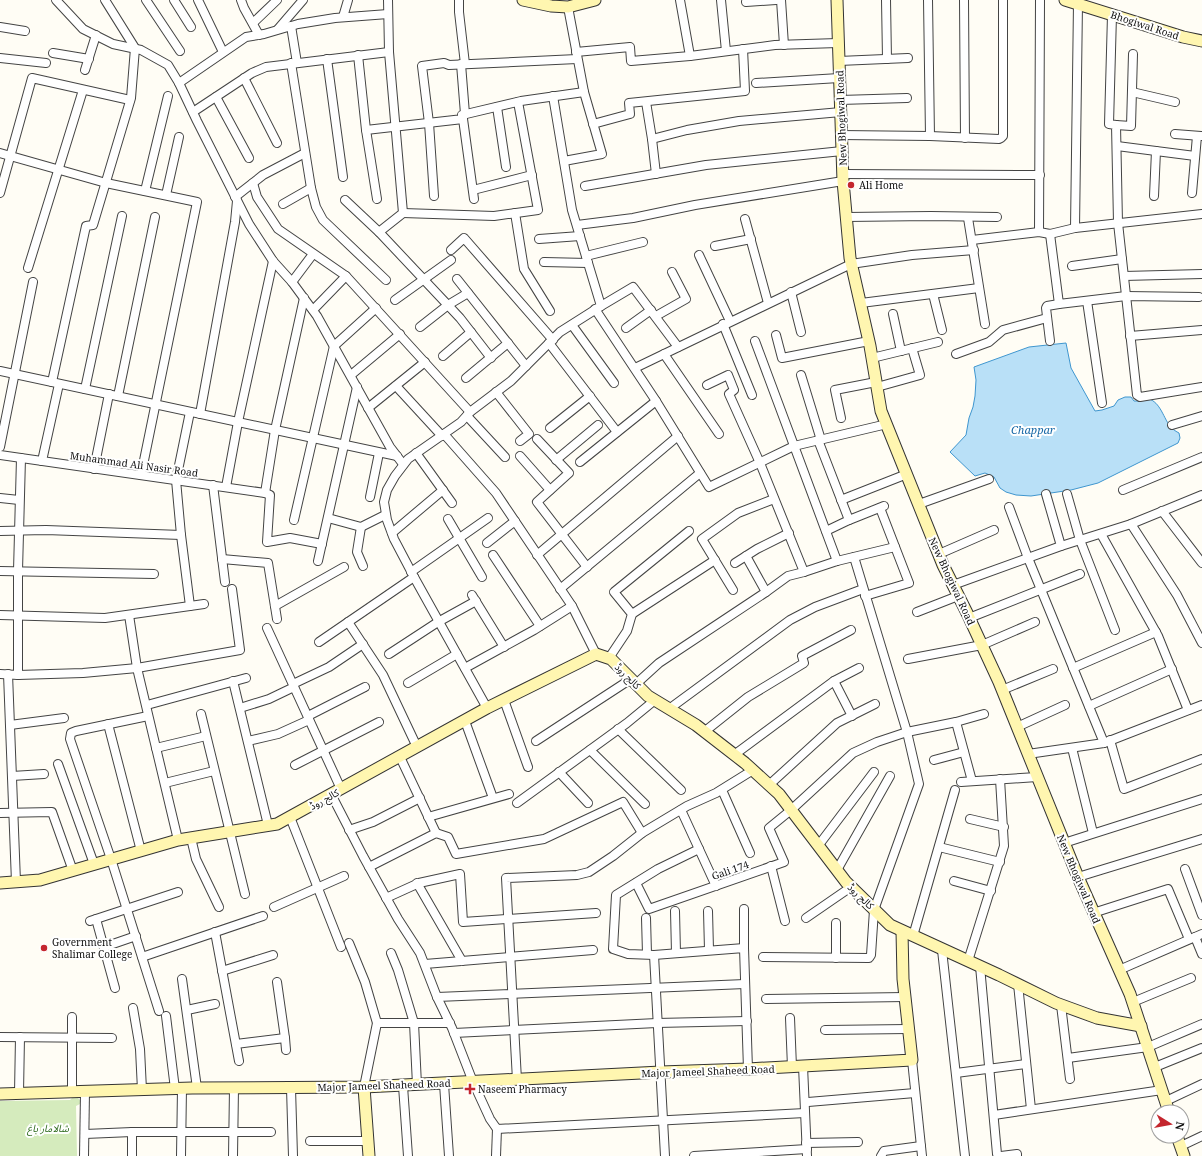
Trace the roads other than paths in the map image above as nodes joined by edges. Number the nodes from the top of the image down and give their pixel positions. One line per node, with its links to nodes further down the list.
1 (56, 0): 36 (street)
2 (105, 0): 41 (street)
3 (146, 0): 43 (street)
4 (174, 0): 32 (street)
5 (198, 0): 45 (street)
6 (241, 0): 30 (street)
7 (277, 0): 30 (street)
8 (303, 0): 34 (street)
9 (348, 0): 29 (street)
10 (388, 0): 27 (street)
11 (459, 0): 60 (street)
12 (595, 0): 26 (street)
13 (680, 0): 51 (street)
14 (720, 0): 44 (street)
15 (776, 0): 25 (street)
16 (781, 0): 40 (street)
17 (837, 0): 39 (street, New Bhogiwal Road)
18 (886, 0): 56 (street)
19 (928, 0): 89 (street)
20 (964, 0): 92 (street)
21 (1003, 0): 92 (street)
22 (1040, 0): 108 (street)
23 (529, 1): 26 (street)
24 (1073, 1): 28 (street, Bhogiwal Road); 136 (street)
25 (746, 2)
26 (568, 8): 50 (street)
27 (388, 14): 29 (street); 46 (street)
28 (1112, 14): 38 (street, Bhogiwal Road); 84 (street)
29 (343, 18): 31 (street)
30 (253, 23): 37 (street)
31 (291, 26): 34 (street); 59 (street)
32 (191, 27)
33 (0, 28): 35 (street)
34 (278, 30): 37 (street)
35 (24, 31)
36 (96, 35): 41 (street); 53 (street)
37 (259, 35): 45 (street)
38 (1202, 42)
39 (838, 43): 40 (street); 57 (street, New Bhogiwal Road)
40 (784, 45): 42 (street)
41 (135, 48): 64 (street); 73 (street)
42 (743, 49): 44 (street); 76 (street)
43 (180, 51)
44 (726, 51): 51 (street)
45 (223, 52): 64 (street)
46 (389, 52): 49 (street); 85 (street)
47 (53, 53): 53 (street)
48 (1133, 54): 68 (street)
49 (358, 55): 55 (street); 86 (street)
50 (576, 55): 51 (street); 60 (street); 67 (street)
51 (690, 56)
52 (0, 58): 58 (street)
53 (89, 58): 61 (street)
54 (908, 58): 56 (street)
55 (327, 59): 59 (street); 109 (street)
56 (887, 59): 57 (street)
57 (839, 61): 63 (street, New Bhogiwal Road)
58 (46, 63)
59 (294, 63): 62 (street); 99 (street)
60 (463, 64): 81 (street); 82 (street)
61 (85, 70)
62 (244, 78): 71 (street); 94 (street)
63 (839, 78): 65 (street); 74 (street, New Bhogiwal Road)
64 (179, 83): 79 (street)
65 (756, 83)
66 (83, 90): 73 (street); 100 (street); 105 (street)
67 (584, 92): 70 (street); 83 (street)
68 (1132, 92): 77 (street); 84 (street)
69 (168, 96): 115 (street)
70 (553, 96): 75 (street); 103 (street)
71 (216, 97): 79 (street); 102 (street)
72 (907, 98): 74 (street)
73 (130, 100): 111 (street)
74 (840, 100): 80 (street, New Bhogiwal Road)
75 (518, 102): 78 (street); 107 (street)
76 (646, 102): 83 (street); 93 (street)
77 (1175, 102)
78 (497, 107): 81 (street); 104 (street)
79 (193, 112): 121 (street)
80 (841, 112): 88 (street, New Bhogiwal Road); 93 (street)
81 (464, 117): 82 (street); 107 (street)
82 (429, 123): 85 (street); 119 (street)
83 (593, 124): 103 (street)
84 (1116, 125): 95 (street)
85 (395, 126): 86 (street); 125 (street)
86 (366, 130): 122 (street)
87 (1175, 134): 90 (street)
88 (841, 135): 89 (street); 96 (street, New Bhogiwal Road)
89 (930, 136): 92 (street)
90 (1199, 136): 101 (street)
91 (178, 137): 118 (street)
92 (965, 138)
93 (652, 139): 106 (street)
94 (277, 143)
95 (1117, 146): 97 (street); 134 (street)
96 (842, 151): 106 (street); 110 (street, New Bhogiwal Road)
97 (1156, 151): 101 (street); 120 (street)
98 (0, 153): 100 (street)
99 (306, 153): 112 (street); 114 (street)
100 (11, 156): 105 (street); 116 (street)
101 (1195, 156): 117 (street)
102 (249, 158)
103 (564, 161): 135 (street)
104 (506, 167)
105 (59, 170): 111 (street); 157 (street)
106 (656, 174): 113 (street)
107 (532, 175): 126 (street)
108 (1040, 175): 110 (street); 138 (street)
109 (343, 177)
110 (843, 178): 130 (street, New Bhogiwal Road); 135 (street)
111 (106, 183): 115 (street); 224 (street)
112 (253, 183): 121 (street); 148 (street)
113 (586, 186)
114 (311, 188): 124 (street); 164 (street)
115 (145, 191): 118 (street)
116 (0, 193)
117 (1192, 193)
118 (166, 196): 239 (street)
119 (434, 196)
120 (1154, 196)
121 (236, 199): 153 (street); 242 (street)
122 (377, 199)
123 (345, 200): 137 (street)
124 (283, 204)
125 (403, 213): 126 (street); 137 (street)
126 (515, 213): 183 (street)
127 (1202, 214): 134 (street)
128 (122, 216): 231 (street)
129 (155, 217): 235 (street)
130 (846, 217): 132 (street); 155 (street, New Bhogiwal Road)
131 (997, 217): 132 (street)
132 (968, 218): 143 (street)
133 (745, 219): 141 (street)
134 (1118, 223): 136 (street); 150 (street)
135 (577, 225): 140 (street)
136 (1075, 228): 139 (street)
137 (379, 232): 162 (street)
138 (1040, 232): 139 (street); 143 (street)
139 (1050, 234): 178 (street)
140 (580, 236): 142 (street); 152 (street)
141 (751, 238): 145 (street); 176 (street)
142 (539, 239)
143 (972, 240): 147 (street)
144 (643, 242): 152 (street)
145 (715, 246)
146 (451, 250): 199 (street)
147 (974, 250): 155 (street); 167 (street)
148 (313, 254): 160 (street); 166 (street)
149 (700, 254): 187 (street)
150 (1122, 259): 156 (street); 161 (street)
151 (451, 260): 162 (street)
152 (587, 260): 154 (street); 181 (street)
153 (273, 261): 166 (street); 247 (street)
154 (544, 262)
155 (851, 264): 168 (street); 177 (street, New Bhogiwal Road)
156 (1072, 266)
157 (28, 268)
158 (672, 272): 184 (street)
159 (1202, 274): 161 (street)
160 (346, 276): 180 (street); 182 (street)
161 (1124, 276): 171 (street)
162 (424, 279): 174 (street); 179 (street)
163 (457, 279): 169 (street)
164 (386, 280)
165 (33, 282): 219 (street)
166 (292, 282): 173 (street)
167 (979, 288): 170 (street); 188 (street)
168 (791, 292): 176 (street); 195 (street)
169 (468, 293): 179 (street); 204 (street)
170 (933, 294): 177 (street); 192 (street)
171 (1126, 296): 172 (street); 175 (street); 198 (street)
172 (1199, 297)
173 (304, 298): 182 (street); 252 (street)
174 (395, 300)
175 (1087, 301): 178 (street); 238 (street)
176 (768, 303): 187 (street)
177 (861, 303): 201 (street, New Bhogiwal Road)
178 (1059, 304): 186 (street)
179 (448, 305): 190 (street); 194 (street)
180 (376, 308): 196 (street); 205 (street)
181 (598, 308): 184 (street); 189 (street); 216 (street)
182 (313, 310): 205 (street)
183 (550, 311)
184 (654, 313): 191 (street); 206 (street)
185 (893, 314): 208 (street)
186 (1048, 318): 202 (street); 210 (street)
187 (726, 323): 206 (street); 217 (street)
188 (984, 324)
189 (572, 325): 199 (street); 225 (street)
190 (420, 327)
191 (626, 328)
192 (942, 330)
193 (1202, 330): 198 (street)
194 (471, 332): 211 (street); 212 (street)
195 (801, 332)
196 (400, 334): 214 (street); 222 (street)
197 (776, 335): 201 (street)
198 (1130, 336): 230 (street)
199 (551, 341): 215 (street); 236 (street)
200 (755, 341): 262 (street)
201 (869, 341): 213 (street, New Bhogiwal Road)
202 (1050, 341)
203 (938, 342): 207 (street)
204 (508, 343): 212 (street); 215 (street)
205 (334, 346): 222 (street); 257 (street)
206 (678, 347): 209 (street)
207 (912, 348): 208 (street); 227 (street)
208 (901, 351): 213 (street)
209 (664, 354): 216 (street); 254 (street)
210 (956, 354)
211 (443, 356)
212 (491, 358): 223 (street)
213 (872, 358): 227 (street, New Bhogiwal Road)
214 (425, 362): 228 (street); 243 (street)
215 (526, 366): 232 (street)
216 (635, 368): 237 (street)
217 (741, 369): 220 (street); 234 (street)
218 (0, 371): 219 (street)
219 (15, 374): 224 (street); 245 (street)
220 (728, 375): 226 (street); 275 (street)
221 (801, 375): 259 (street)
222 (351, 376): 229 (street)
223 (466, 378)
224 (55, 383): 231 (street); 273 (street)
225 (614, 384)
226 (706, 385)
227 (877, 385): 246 (street); 248 (street, New Bhogiwal Road)
228 (396, 386): 240 (street); 255 (street)
229 (357, 387): 240 (street); 261 (street)
230 (1202, 387)
231 (85, 389): 233 (street)
232 (496, 392): 243 (street); 260 (street)
233 (109, 394): 235 (street); 277 (street)
234 (752, 395)
235 (118, 396): 239 (street)
236 (590, 396): 251 (street); 253 (street)
237 (656, 401): 253 (street); 256 (street)
238 (1102, 403)
239 (156, 405): 241 (street); 280 (street)
240 (368, 408): 267 (street)
241 (190, 412): 242 (street); 282 (street)
242 (200, 414): 247 (street)
243 (469, 414): 255 (street); 269 (street)
244 (1202, 416): 250 (street)
245 (3, 418): 263 (street)
246 (841, 418)
247 (238, 422): 252 (street); 284 (street)
248 (887, 424): 259 (street); 279 (street, New Bhogiwal Road)
249 (598, 425): 272 (street)
250 (1172, 425)
251 (550, 428)
252 (275, 430): 257 (street); 288 (street)
253 (617, 432): 274 (street)
254 (719, 434)
255 (443, 435): 265 (street); 308 (street)
256 (678, 436): 278 (street); 317 (street)
257 (312, 438): 261 (street); 306 (street)
258 (537, 439): 272 (street)
259 (820, 440): 262 (street); 296 (street)
260 (520, 442)
261 (344, 445): 264 (street); 303 (street)
262 (794, 446): 275 (street); 315 (street)
263 (0, 447)
264 (379, 452): 267 (street); 292 (street)
265 (416, 454): 276 (street); 285 (street)
266 (0, 455): 271 (street, Muhammad Ali Nasir Road)
267 (397, 456): 276 (street)
268 (520, 456): 286 (street)
269 (505, 457)
270 (1202, 457): 287 (street)
271 (20, 458): 273 (street, Muhammad Ali Nasir Road); 295 (street)
272 (556, 460): 286 (street)
273 (42, 462): 277 (street, Muhammad Ali Nasir Road)
274 (580, 462)
275 (760, 463): 278 (street); 294 (street)
276 (403, 464): 302 (street)
277 (94, 469): 280 (street, Muhammad Ali Nasir Road)
278 (700, 473): 341 (street)
279 (907, 474): 296 (street); 298 (street, New Bhogiwal Road)
280 (141, 475): 282 (street, Muhammad Ali Nasir Road)
281 (989, 479): 298 (street)
282 (176, 480): 283 (street, Muhammad Ali Nasir Road); 320 (street)
283 (213, 485): 284 (street, Muhammad Ali Nasir Road); 333 (street)
284 (226, 487): 288 (street, Muhammad Ali Nasir Road)
285 (443, 490): 297 (street); 316 (street)
286 (550, 490): 317 (street)
287 (1123, 490)
288 (265, 493): 324 (street)
289 (1046, 494): 325 (street)
290 (1067, 494): 322 (street)
291 (1199, 496): 299 (street); 301 (street)
292 (370, 497)
293 (0, 498): 295 (street)
294 (774, 499): 318 (street); 334 (street)
295 (19, 500): 311 (street)
296 (841, 500): 307 (street)
297 (452, 503)
298 (919, 504): 327 (street, New Bhogiwal Road)
299 (1202, 504)
300 (1009, 507): 332 (street)
301 (1162, 511): 309 (street); 338 (street)
302 (386, 515): 310 (street); 316 (street)
303 (328, 518): 310 (street); 324 (street)
304 (488, 518): 321 (street)
305 (448, 519): 321 (street)
306 (294, 520)
307 (849, 520): 315 (street); 326 (street)
308 (515, 521): 323 (street); 329 (street)
309 (1131, 524): 319 (street); 378 (street)
310 (361, 526): 339 (street)
311 (19, 530): 313 (street); 320 (street); 343 (street)
312 (994, 530): 327 (street)
313 (0, 531)
314 (689, 531): 363 (street)
315 (826, 531): 336 (street)
316 (392, 533): 347 (street)
317 (561, 534): 329 (street); 341 (street)
318 (789, 534): 330 (street); 344 (street)
319 (1101, 534): 322 (street); 376 (street)
320 (181, 535): 359 (street)
321 (459, 538): 347 (street); 348 (street)
322 (1080, 540): 325 (street); 375 (street)
323 (487, 543)
324 (322, 544): 335 (street)
325 (1061, 546): 332 (street)
326 (895, 547): 331 (street); 356 (street)
327 (939, 554): 350 (street, New Bhogiwal Road)
328 (493, 555): 372 (street)
329 (537, 555): 352 (street)
330 (746, 556): 337 (street); 355 (street)
331 (854, 557): 336 (street); 356 (street)
332 (1028, 558): 350 (street); 353 (street)
333 (222, 559): 349 (street); 360 (street)
334 (715, 560): 354 (street); 363 (street)
335 (318, 561)
336 (837, 561): 344 (street)
337 (735, 563)
338 (1202, 563)
339 (363, 566)
340 (344, 567): 360 (street)
341 (587, 567): 352 (street)
342 (0, 571): 343 (street)
343 (18, 571): 345 (street); 366 (street)
344 (804, 572): 355 (street)
345 (154, 574)
346 (1080, 574): 353 (street)
347 (412, 575): 369 (street); 370 (street)
348 (482, 577)
349 (225, 582)
350 (953, 585): 357 (street, New Bhogiwal Road)
351 (232, 589): 387 (street)
352 (560, 589): 361 (street)
353 (1041, 589): 367 (street); 391 (street)
354 (733, 590)
355 (766, 592): 397 (street)
356 (864, 593): 412 (street); 428 (street)
357 (958, 596): 362 (street); 367 (street, New Bhogiwal Road)
358 (204, 604): 359 (street)
359 (190, 606): 365 (street)
360 (275, 606): 368 (street)
361 (572, 606): 372 (street); 384 (street)
362 (917, 612)
363 (632, 614): 385 (street)
364 (0, 615): 366 (street)
365 (129, 615): 366 (street); 387 (street)
366 (18, 616): 394 (street)
367 (969, 618): 380 (street, New Bhogiwal Road)
368 (277, 619)
369 (348, 622): 377 (street); 379 (street)
370 (438, 622): 381 (street); 382 (street); 383 (street)
371 (1035, 622): 380 (street)
372 (540, 626): 381 (street)
373 (267, 628): 400 (street)
374 (851, 630): 427 (street)
375 (1115, 630)
376 (1156, 632): 391 (street); 392 (street)
377 (319, 642)
378 (1202, 643)
379 (363, 644): 400 (street); 433 (street)
380 (982, 645): 386 (street); 402 (street, New Bhogiwal Road)
381 (504, 646): 388 (street)
382 (389, 654)
383 (457, 654): 388 (street); 399 (street)
384 (596, 654): 385 (street, کالج روڈ); 403 (street, کالج روڈ)
385 (609, 658): 397 (street, کالج روڈ)
386 (908, 659)
387 (137, 668): 394 (street); 406 (street)
388 (465, 668): 411 (street)
389 (859, 668): 398 (street)
390 (1053, 668): 402 (street)
391 (1073, 668): 409 (street)
392 (1172, 669): 409 (street); 413 (street)
393 (4, 674): 394 (street); 424 (street)
394 (18, 675)
395 (246, 678): 396 (street)
396 (233, 681): 406 (street); 410 (street)
397 (634, 682): 404 (street, کالج روڈ); 431 (street)
398 (834, 682): 417 (street); 440 (street)
399 (408, 683)
400 (293, 685): 410 (street); 419 (street)
401 (365, 687): 419 (street)
402 (1002, 690): 425 (street, New Bhogiwal Road)
403 (504, 700): 411 (street, کالج روڈ); 446 (street)
404 (655, 700): 412 (street, کالج روڈ); 426 (street)
405 (875, 704): 417 (street)
406 (147, 705): 416 (street)
407 (1065, 705): 425 (street)
408 (1202, 705): 413 (street)
409 (1089, 706): 432 (street)
410 (240, 708): 430 (street)
411 (487, 708): 420 (street, کالج روڈ)
412 (669, 709): 427 (street, کالج روڈ)
413 (1188, 710): 432 (street)
414 (201, 714): 429 (street)
415 (984, 714): 422 (street)
416 (148, 716): 423 (street); 434 (street)
417 (852, 716): 459 (street)
418 (64, 718): 424 (street)
419 (308, 718): 430 (street); 436 (street)
420 (465, 721): 433 (street, کالج روڈ); 466 (street)
421 (379, 722): 436 (street)
422 (956, 722): 428 (street); 438 (street)
423 (108, 724): 492 (street); 494 (street)
424 (10, 725): 452 (street)
425 (1017, 727): 439 (street, New Bhogiwal Road)
426 (618, 729): 437 (street); 460 (street)
427 (704, 732): 440 (street, کالج روڈ)
428 (907, 732): 472 (street); 520 (street)
429 (206, 736): 434 (street); 448 (street)
430 (248, 741): 478 (street)
431 (536, 741)
432 (1107, 742): 435 (street); 442 (street)
433 (417, 747): 441 (street, کالج روڈ)
434 (156, 748): 458 (street)
435 (1072, 748): 439 (street); 484 (street)
436 (324, 750): 445 (street); 463 (street)
437 (590, 750): 449 (street); 470 (street)
438 (964, 752): 443 (street); 456 (street)
439 (1028, 754): 454 (street, New Bhogiwal Road)
440 (734, 755): 447 (street, کالج روڈ)
441 (400, 757): 463 (street, کالج روڈ); 465 (street)
442 (1202, 759)
443 (934, 760)
444 (58, 764): 496 (street)
445 (295, 765)
446 (528, 767)
447 (752, 770): 459 (street, کالج روڈ); 461 (street)
448 (214, 771): 458 (street); 481 (street)
449 (559, 772): 468 (street); 469 (street)
450 (874, 772): 489 (street)
451 (44, 774): 452 (street)
452 (12, 776): 473 (street)
453 (890, 776): 500 (street)
454 (1037, 777): 455 (street); 488 (street, New Bhogiwal Road)
455 (1000, 779): 456 (street); 479 (street)
456 (972, 781): 457 (street)
457 (961, 782)
458 (165, 783): 487 (street)
459 (769, 785): 472 (street, کالج روڈ)
460 (681, 790)
461 (722, 790): 471 (street); 493 (street)
462 (955, 790): 490 (street)
463 (336, 792): 475 (street, کالج روڈ); 480 (street)
464 (509, 794): 466 (street)
465 (420, 798): 476 (street); 480 (street)
466 (493, 798): 476 (street)
467 (1202, 799): 484 (street)
468 (517, 803)
469 (588, 803)
470 (645, 804)
471 (681, 810): 482 (street); 491 (street)
472 (791, 810): 489 (street, کالج روڈ); 497 (street, Gali 174)
473 (13, 813): 474 (street); 501 (street); 506 (street)
474 (0, 814)
475 (290, 817): 478 (street, کالج روڈ); 511 (street)
476 (428, 817): 483 (street)
477 (970, 819): 479 (street)
478 (268, 825): 481 (street, کالج روڈ)
479 (1004, 827): 495 (street)
480 (350, 830): 498 (street)
481 (229, 831): 485 (street, کالج روڈ); 514 (street)
482 (642, 832): 483 (street); 529 (street)
483 (436, 833): 498 (street)
484 (1093, 833): 488 (street)
485 (191, 838): 487 (street, کالج روڈ); 516 (street)
486 (1202, 839): 503 (street)
487 (178, 840): 492 (street, کالج روڈ)
488 (1064, 843): 503 (street, New Bhogiwal Road)
489 (818, 846): 500 (street, کالج روڈ)
490 (939, 847): 495 (street); 535 (street)
491 (699, 849): 508 (street); 509 (street)
492 (140, 851): 494 (street, کالج روڈ)
493 (750, 853)
494 (111, 859): 496 (street, کالج روڈ); 518 (street)
495 (1000, 862): 512 (street)
496 (94, 864): 501 (street, کالج روڈ)
497 (771, 866): 509 (street, Gali 174); 530 (street)
498 (369, 867): 515 (street)
499 (1185, 869): 525 (street)
500 (837, 870): 510 (street, کالج روڈ)
501 (73, 871): 506 (street, کالج روڈ)
502 (344, 876): 511 (street)
503 (1078, 877): 524 (street, New Bhogiwal Road)
504 (954, 881): 512 (street)
505 (0, 882): 506 (street, کالج روڈ)
506 (16, 882)
507 (417, 883): 515 (street); 529 (street); 553 (street)
508 (636, 883): 509 (street, Gali 174); 548 (street)
509 (716, 886)
510 (851, 887): 520 (street, کالج روڈ); 528 (street)
511 (318, 888): 517 (street); 539 (street)
512 (991, 891): 554 (street)
513 (178, 892): 518 (street)
514 (245, 894)
515 (386, 898): 555 (street)
516 (219, 907)
517 (274, 907)
518 (127, 909): 534 (street); 538 (street)
519 (744, 909): 540 (street)
520 (874, 910): 532 (street, کالج روڈ); 552 (street)
521 (675, 911): 545 (street)
522 (708, 911): 542 (street)
523 (596, 912): 529 (street)
524 (1094, 913): 536 (street); 557 (street, New Bhogiwal Road)
525 (1202, 915)
526 (263, 916): 533 (street)
527 (646, 918): 548 (street)
528 (806, 918)
529 (508, 919): 550 (street)
530 (785, 921)
531 (836, 923): 552 (street)
532 (902, 931): 535 (street, کالج روڈ); 568 (street)
533 (215, 932): 549 (street); 558 (street)
534 (136, 936): 538 (street); 549 (street)
535 (913, 936): 543 (street, کالج روڈ)
536 (1195, 937): 547 (street); 557 (street)
537 (349, 943): 578 (street)
538 (104, 947): 565 (street)
539 (341, 947)
540 (744, 948): 542 (street); 562 (street)
541 (593, 950): 550 (street)
542 (709, 950): 545 (street)
543 (942, 950): 554 (street, کالج روڈ); 607 (street)
544 (391, 953): 579 (street)
545 (676, 953): 548 (street)
546 (273, 954): 558 (street)
547 (1202, 954)
548 (650, 955): 564 (street)
549 (142, 957): 619 (street)
550 (510, 957): 553 (street); 566 (street)
551 (763, 957): 552 (street)
552 (836, 958)
553 (462, 961): 555 (street)
554 (968, 961): 556 (street, کالج روڈ)
555 (425, 964): 567 (street)
556 (980, 966): 563 (street, کالج روڈ); 604 (street)
557 (1119, 970): 570 (street, New Bhogiwal Road)
558 (222, 971): 593 (street)
559 (1190, 978): 570 (street)
560 (182, 979): 574 (street)
561 (277, 982): 592 (street)
562 (745, 984): 564 (street); 577 (street)
563 (1018, 984): 572 (street, کالج روڈ); 600 (street)
564 (655, 987): 566 (street); 581 (street)
565 (115, 988)
566 (512, 993): 567 (street); 585 (street)
567 (437, 997): 580 (street)
568 (905, 997): 569 (street); 584 (street)
569 (766, 999)
570 (1133, 1002): 583 (street, New Bhogiwal Road)
571 (215, 1004): 574 (street)
572 (1062, 1005): 583 (street, کالج روڈ); 597 (street)
573 (133, 1008): 620 (street)
574 (187, 1010): 616 (street)
575 (72, 1017): 590 (street)
576 (790, 1018): 602 (street)
577 (747, 1021): 581 (street); 605 (street)
578 (377, 1023): 579 (street); 615 (street)
579 (414, 1023): 580 (street); 613 (street)
580 (450, 1023): 587 (street)
581 (657, 1023): 585 (street); 606 (street)
582 (1202, 1024): 594 (street)
583 (1141, 1026): 594 (street, New Bhogiwal Road)
584 (908, 1029): 586 (street); 598 (street)
585 (514, 1030): 587 (street); 609 (street)
586 (825, 1030)
587 (454, 1033): 610 (street)
588 (0, 1037): 589 (street)
589 (20, 1037): 590 (street); 624 (street)
590 (72, 1038): 591 (street); 621 (street)
591 (112, 1038)
592 (285, 1038): 593 (street); 596 (street)
593 (236, 1044): 599 (street)
594 (1148, 1048): 597 (street); 603 (street, New Bhogiwal Road)
595 (1202, 1048): 603 (street)
596 (286, 1050)
597 (1068, 1058): 608 (street)
598 (912, 1060): 601 (street, Major Jameel Shaheed Road); 623 (street)
599 (239, 1061)
600 (1026, 1064): 604 (street); 629 (street)
601 (803, 1066): 602 (street, Major Jameel Shaheed Road); 630 (street)
602 (792, 1067): 605 (street, Major Jameel Shaheed Road)
603 (1154, 1067): 626 (street, New Bhogiwal Road)
604 (990, 1068): 607 (street); 631 (street)
605 (748, 1070): 606 (street, Major Jameel Shaheed Road)
606 (660, 1072): 609 (street, Major Jameel Shaheed Road); 632 (street)
607 (956, 1073): 659 (street)
608 (1070, 1078)
609 (517, 1080): 610 (street, Major Jameel Shaheed Road)
610 (473, 1082): 611 (street, Major Jameel Shaheed Road); 633 (street)
611 (444, 1084): 613 (street, Major Jameel Shaheed Road); 653 (street)
612 (1202, 1084): 626 (street)
613 (417, 1085): 614 (street, Major Jameel Shaheed Road)
614 (403, 1086): 615 (street, Major Jameel Shaheed Road); 652 (street)
615 (364, 1087): 618 (street, Major Jameel Shaheed Road); 641 (street)
616 (197, 1088): 617 (street, Major Jameel Shaheed Road); 619 (street, Major Jameel Shaheed Road)
617 (234, 1088): 618 (street, Major Jameel Shaheed Road); 636 (street)
618 (291, 1088): 650 (street)
619 (178, 1089): 620 (street, Major Jameel Shaheed Road); 635 (street)
620 (142, 1090): 622 (street, Major Jameel Shaheed Road)
621 (72, 1092): 622 (street, Major Jameel Shaheed Road); 624 (street, Major Jameel Shaheed Road)
622 (85, 1092): 638 (street)
623 (915, 1092): 627 (street); 643 (street)
624 (19, 1093): 625 (street, Major Jameel Shaheed Road)
625 (0, 1094)
626 (1164, 1096): 628 (street, New Bhogiwal Road); 629 (street)
627 (808, 1102)
628 (1166, 1104)
629 (1031, 1109): 631 (street)
630 (805, 1113): 632 (street); 645 (street)
631 (994, 1115): 660 (street)
632 (663, 1120): 633 (street); 655 (street)
633 (497, 1129): 654 (street)
634 (132, 1132): 635 (street); 638 (street); 647 (street)
635 (181, 1132): 636 (street); 648 (street)
636 (233, 1132): 637 (street); 649 (street)
637 (271, 1132)
638 (84, 1134): 646 (street)
639 (1202, 1136): 644 (street)
640 (310, 1141): 641 (street)
641 (368, 1141): 651 (street)
642 (858, 1142): 645 (street)
643 (921, 1146): 657 (street); 658 (street)
644 (1180, 1146)
645 (807, 1149): 656 (street)
646 (84, 1156)
647 (132, 1156)
648 (181, 1156)
649 (233, 1156)
650 (293, 1156)
651 (368, 1156)
652 (408, 1156)
653 (449, 1156)
654 (496, 1156)
655 (665, 1156)
656 (694, 1156)
657 (881, 1156)
658 (922, 1156)
659 (965, 1156)
660 (1000, 1156): 661 (street)
661 (1017, 1156)

